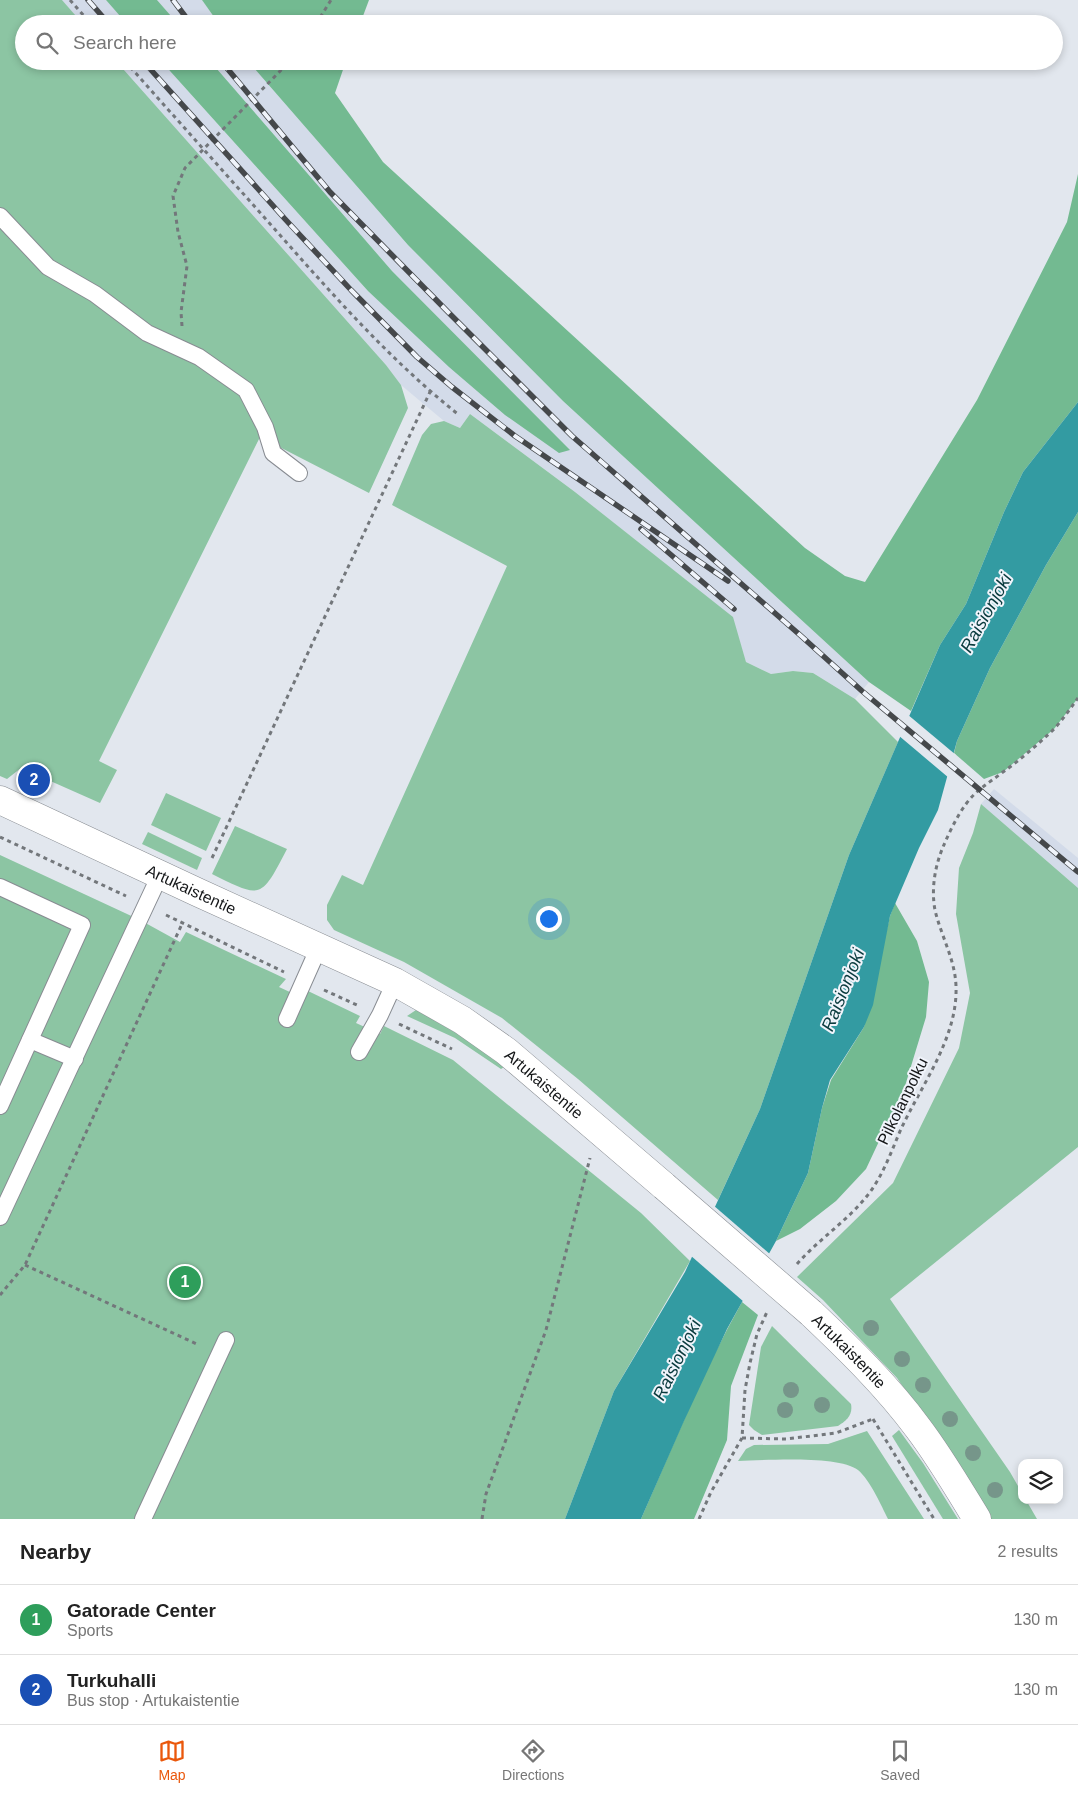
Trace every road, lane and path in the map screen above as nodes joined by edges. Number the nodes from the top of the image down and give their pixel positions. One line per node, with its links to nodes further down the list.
1 (70, 0): 3 (path)
2 (331, 0): 4 (path)
3 (83, 15)
4 (322, 15)
5 (133, 70): 7 (path)
6 (281, 70): 7 (path)
7 (204, 149): 9 (path); 10 (path)
8 (0, 216): 9 (lane)
9 (184, 350): 12 (lane)
10 (430, 392): 11 (path); 16 (path)
11 (459, 415)
12 (299, 473)
13 (1078, 698): 34 (path, Pilkolanpolku)
14 (0, 800): 17 (street, Artukaistentie)
15 (0, 837): 19 (path)
16 (212, 858)
17 (160, 875): 19 (lane); 21 (street, Artukaistentie)
18 (0, 887): 26 (lane)
19 (146, 906): 20 (path); 29 (lane)
20 (182, 924): 22 (path); 33 (path)
21 (319, 948): 22 (lane); 23 (street, Artukaistentie)
22 (304, 981): 24 (path); 25 (lane)
23 (395, 982): 24 (lane); 45 (street, Artukaistentie, bridge)
24 (380, 1015): 27 (path); 28 (lane)
25 (287, 1019)
26 (30, 1040): 29 (lane); 30 (lane)
27 (456, 1051)
28 (359, 1052)
29 (74, 1059): 32 (lane)
30 (0, 1106)
31 (597, 1163): 42 (path)
32 (0, 1217)
33 (25, 1265): 35 (path); 37 (path)
34 (794, 1269)
35 (0, 1295)
36 (770, 1307): 40 (path)
37 (223, 1347): 41 (lane)
38 (868, 1412): 39 (path)
39 (873, 1419): 40 (path); 44 (path)
40 (742, 1438): 43 (path)
41 (143, 1519)
42 (482, 1519)
43 (698, 1519)
44 (934, 1519)
45 (977, 1519)

